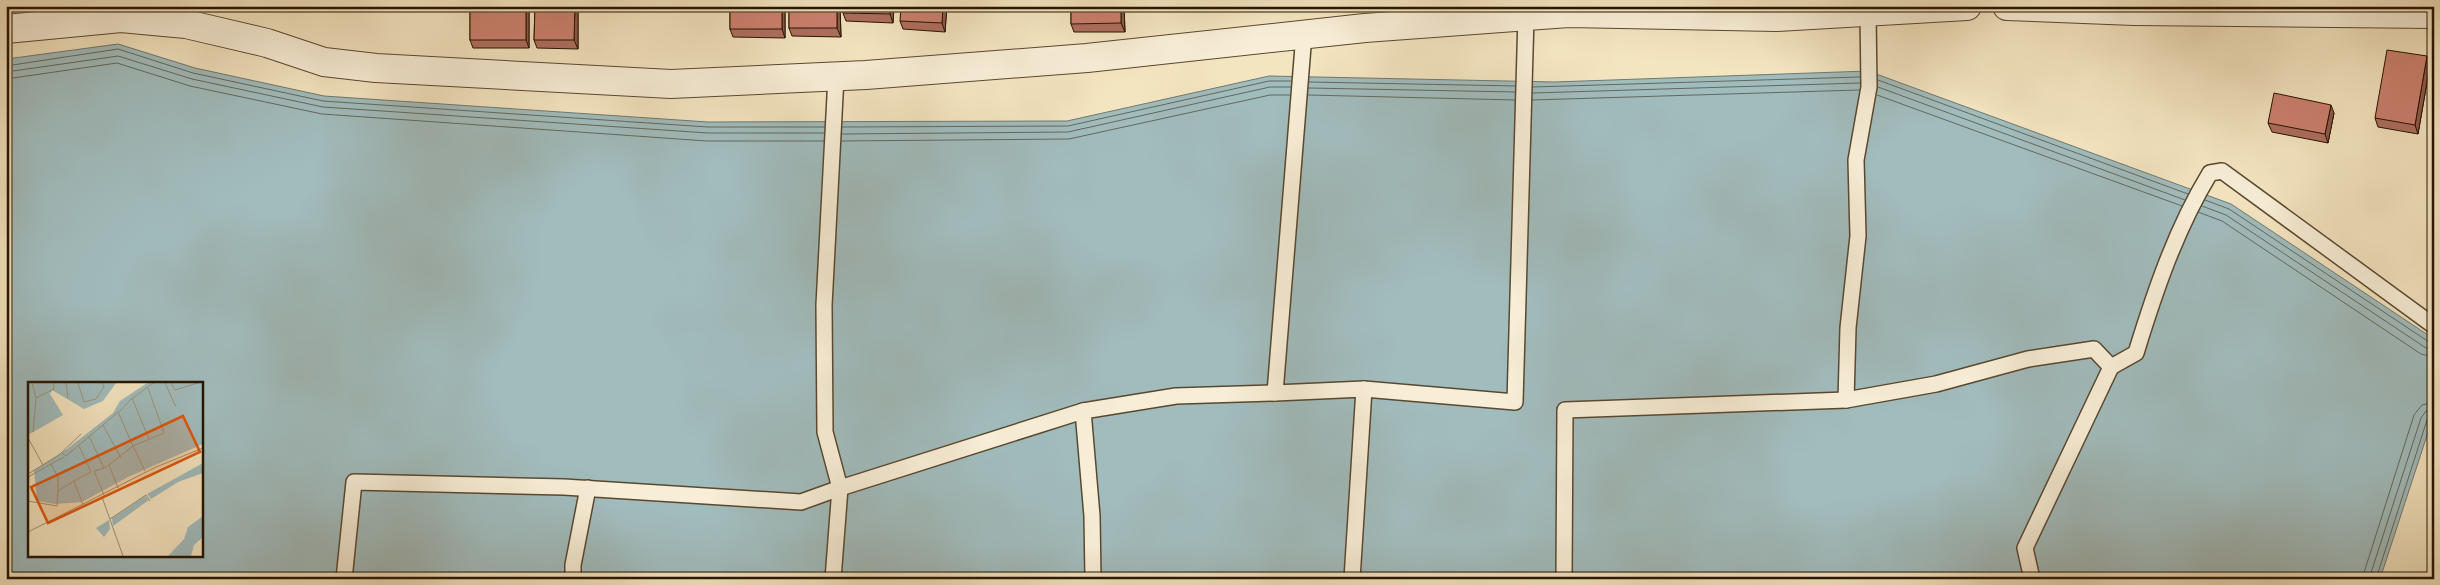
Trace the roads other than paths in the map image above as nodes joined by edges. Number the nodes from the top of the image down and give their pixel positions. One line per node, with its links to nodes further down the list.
1 (1967, 6): 4 (street)
2 (2006, 6): 5 (street)
3 (1569, 10): 4 (street); 6 (street)
4 (1868, 13): 14 (lane)
5 (2434, 14)
6 (1526, 16): 8 (street); 12 (lane)
7 (6, 29): 9 (street)
8 (1304, 34): 9 (street); 13 (lane)
9 (836, 77): 17 (lane)
10 (2434, 326): 11 (lane)
11 (2111, 367): 14 (lane); 24 (lane)
12 (1364, 390): 13 (lane); 22 (lane)
13 (1274, 393): 15 (lane)
14 (1846, 400): 23 (lane)
15 (1084, 411): 17 (lane); 21 (lane)
16 (588, 488): 17 (lane); 18 (lane); 19 (lane)
17 (840, 488): 20 (lane)
18 (344, 579)
19 (573, 579)
20 (833, 579)
21 (1093, 579)
22 (1352, 579)
23 (1564, 579)
24 (2032, 579)

